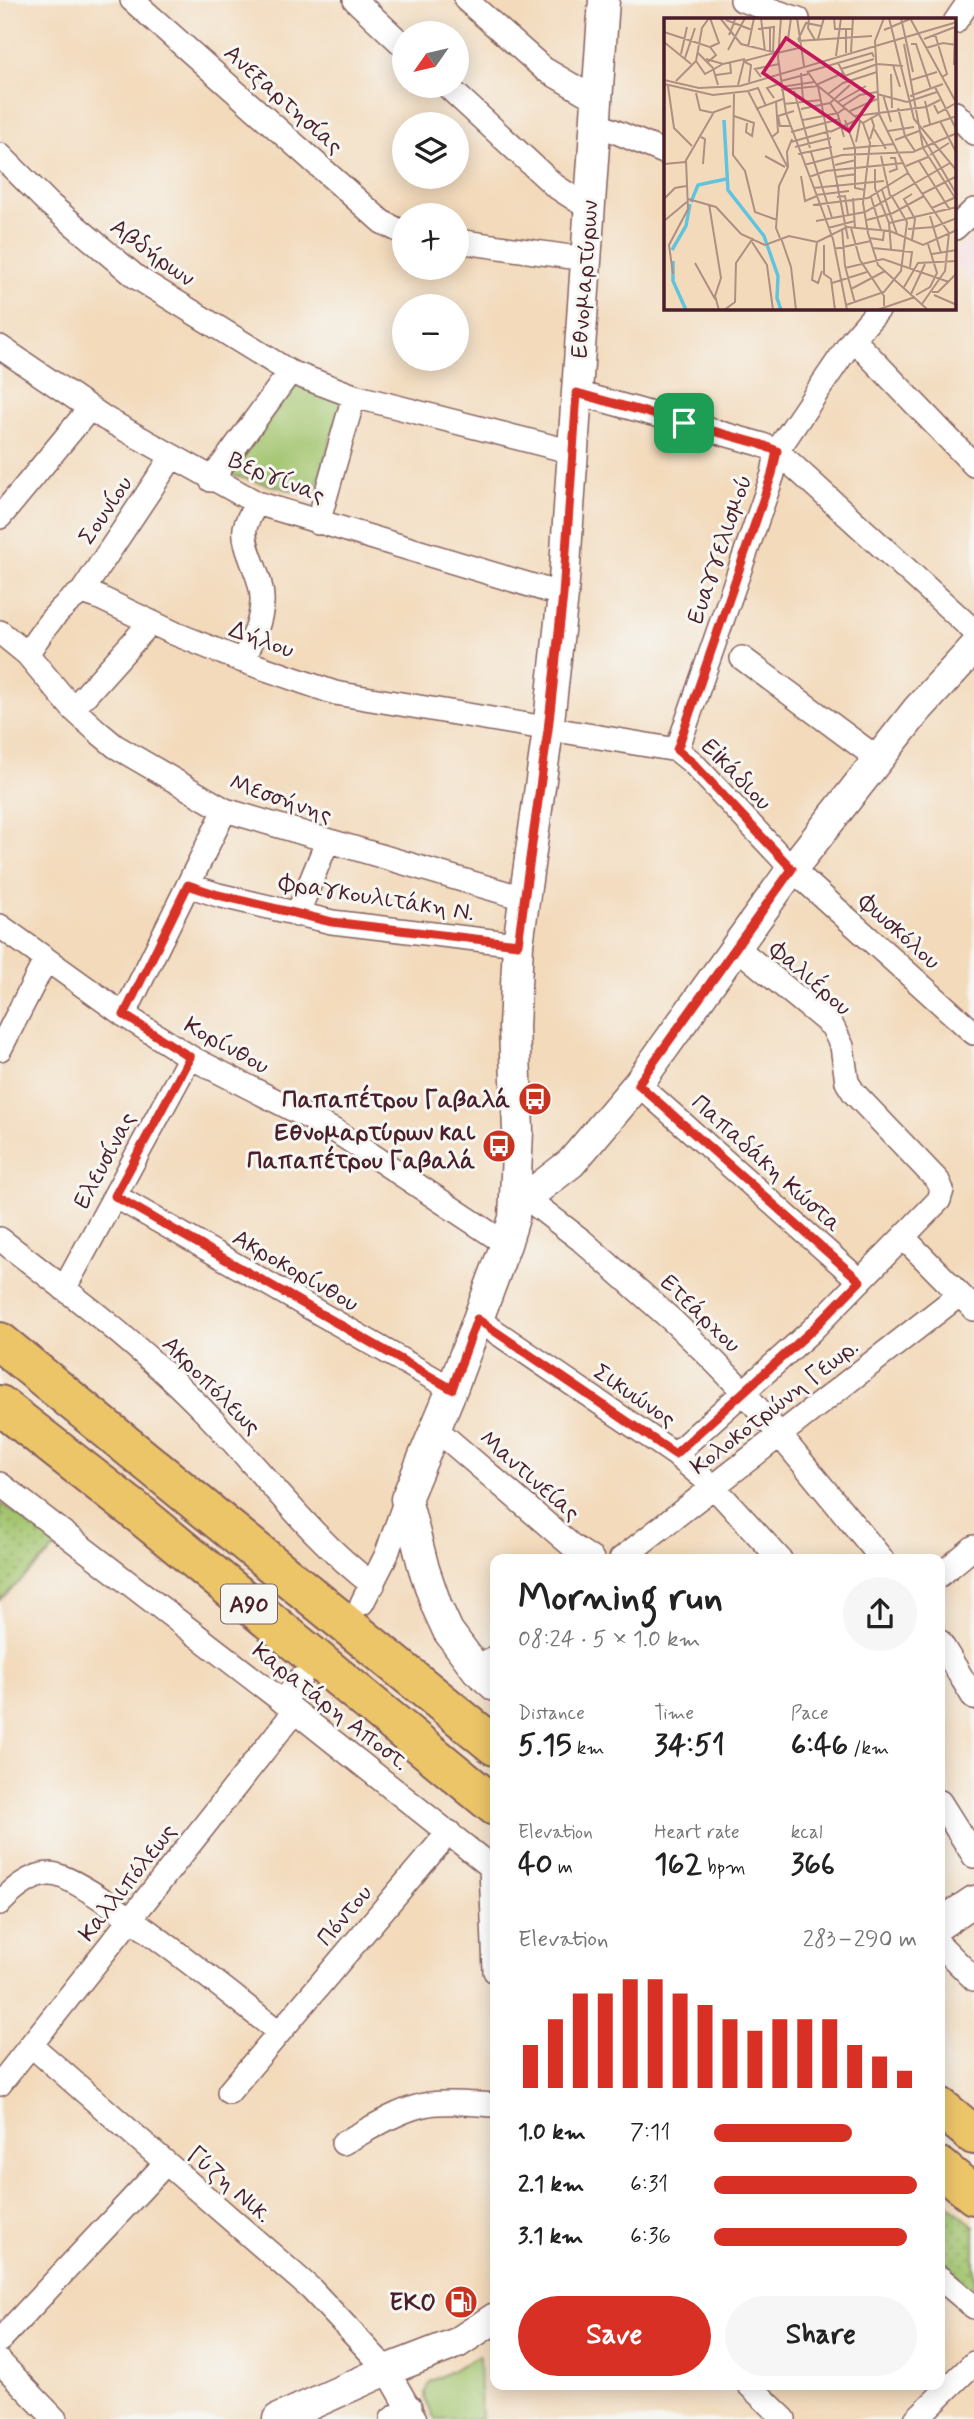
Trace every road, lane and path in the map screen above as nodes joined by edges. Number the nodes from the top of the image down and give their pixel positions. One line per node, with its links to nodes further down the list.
1 (132, 0): 18 (street, Ανεξαρτησίας)
2 (355, 0): 9 (street)
3 (466, 0): 11 (street)
4 (604, 0): 11 (street, Εθνομαρτύρων)
5 (742, 0): 7 (street)
6 (970, 0): 8 (street)
7 (795, 18)
8 (956, 21)
9 (392, 35)
10 (460, 98): 16 (street)
11 (596, 111): 14 (street); 16 (street, Εθνομαρτύρων)
12 (956, 114): 13 (street)
13 (974, 133)
14 (664, 152)
15 (4, 165): 25 (street, Αβδήρων)
16 (589, 208): 21 (street, Εθνομαρτύρων)
17 (974, 210): 19 (street)
18 (392, 227)
19 (956, 227)
20 (469, 243): 21 (street)
21 (585, 259): 26 (street, Εθνομαρτύρων)
22 (878, 310): 23 (street, Ευαγγελισμού)
23 (853, 339): 29 (street, Ευαγγελισμού); 32 (street)
24 (0, 347): 28 (street, Βεργίνας)
25 (290, 372): 27 (street, Αβδήρων); 33 (street)
26 (577, 393): 29 (street); 30 (street, Εθνομαρτύρων)
27 (354, 396): 30 (street); 36 (street)
28 (89, 408): 31 (street, Βεργίνας); 35 (street)
29 (777, 451): 40 (street); 48 (street, Ευαγγελισμού)
30 (573, 452): 38 (street, Εθνομαρτύρων)
31 (172, 457): 33 (street, Βεργίνας); 37 (street, Σουνίου)
32 (974, 465)
33 (211, 480): 34 (street, Βεργίνας)
34 (257, 503): 36 (street, Βεργίνας); 45 (street)
35 (0, 517)
36 (318, 523): 38 (street, Βεργίνας)
37 (82, 592): 39 (street, Δήλου); 43 (street)
38 (563, 595): 47 (street, Εθνομαρτύρων)
39 (151, 622): 45 (street, Δήλου); 46 (street)
40 (974, 631)
41 (0, 632): 43 (street)
42 (974, 648): 49 (street)
43 (27, 654): 46 (street, Μεσσήνης)
44 (742, 658): 49 (street)
45 (243, 661): 47 (street, Δήλου)
46 (74, 709): 50 (street, Μεσσήνης)
47 (548, 730): 48 (street, Εἰκάδιου); 54 (street, Εθνομαρτύρων)
48 (677, 750): 52 (street, Εἰκάδιου)
49 (878, 760): 52 (street)
50 (225, 810): 51 (street, Μεσσήνης); 53 (street)
51 (327, 842): 54 (street, Μεσσήνης); 55 (street)
52 (792, 869): 58 (street); 61 (street, Φωσκόλου)
53 (188, 885): 55 (street, Φραγκουλιτάκη Ν.); 60 (street)
54 (523, 898): 57 (street, Εθνομαρτύρων)
55 (297, 915): 57 (street, Φραγκουλιτάκη Ν.)
56 (0, 926): 59 (street, Κορίνθου)
57 (518, 944): 65 (street, Εθνομαρτύρων)
58 (736, 947): 64 (street); 67 (street, Φαλιέρου)
59 (46, 959): 60 (street, Κορίνθου); 62 (street)
60 (124, 1015): 63 (street, Κορίνθου)
61 (972, 1026)
62 (0, 1049)
63 (190, 1057): 66 (street, Ελευσίνας); 69 (street, Κορίνθου)
64 (638, 1084): 65 (street); 70 (street, Παπαδάκη Κώστα)
65 (516, 1190): 69 (street, Εθνομαρτύρων); 76 (street, Ετεάρχου)
66 (115, 1196): 71 (street, Ελευσίνας); 75 (street, Ακροκορίνθου)
67 (904, 1237): 70 (street, Κολοκοτρώνη Γεωρ.); 72 (street)
68 (0, 1239): 71 (street, Ακροπόλεως)
69 (506, 1244): 73 (street, Εθνομαρτύρων)
70 (860, 1281): 76 (street, Κολοκοτρώνη Γεωρ.)
71 (64, 1289): 83 (street, Ακροπόλεως)
72 (967, 1302): 79 (street, Κολοκοτρώνη Γεωρ.)
73 (477, 1319): 75 (street, Εθνομαρτύρων); 80 (street, Σικυώνος)
74 (0, 1342): 95 (highway, Α90)
75 (452, 1389): 78 (street, Εθνομαρτύρων)
76 (744, 1392): 79 (street, Ετεάρχου); 80 (street, Κολοκοτρώνη Γεωρ.)
77 (0, 1405): 96 (highway, Α90)
78 (436, 1429): 83 (street, Εθνομαρτύρων); 85 (street, Μαντινείας)
79 (779, 1434): 82 (street, Κολοκοτρώνη Γεωρ.); 88 (street, Ετεάρχου)
80 (675, 1454): 82 (street, Σικυώνος)
81 (0, 1484): 94 (street, Καρατάρη Αποστ.)
82 (713, 1486): 86 (street, Κολοκοτρώνη Γεωρ.); 87 (street, Σικυώνος)
83 (406, 1499): 91 (street)
84 (974, 1547): 89 (street)
85 (584, 1554)
86 (627, 1554)
87 (775, 1554)
88 (878, 1554)
89 (945, 1571)
90 (945, 1650): 93 (street)
91 (489, 1671)
92 (300, 1679): 94 (street, Καλλιπόλεως)
93 (974, 1699)
94 (289, 1706): 98 (street, Καρατάρη Αποστ.); 103 (street, Καλλιπόλεως)
95 (490, 1742)
96 (490, 1802)
97 (945, 1810): 99 (street)
98 (449, 1832): 100 (street, Καρατάρη Αποστ.); 107 (street, Πόντου)
99 (974, 1856)
100 (490, 1866)
101 (974, 1901): 104 (street)
102 (0, 1903): 103 (street)
103 (131, 1920): 107 (street); 108 (street, Καλλιπόλεως)
104 (945, 1921)
105 (945, 1950): 106 (street)
106 (974, 1979)
107 (279, 2032): 110 (street, Πόντου)
108 (31, 2045): 109 (street, Καλλιπόλεως); 115 (street, Γύζη Νικ.)
109 (0, 2084)
110 (229, 2092)
111 (490, 2105): 114 (street)
112 (945, 2111): 113 (highway)
113 (974, 2135)
114 (343, 2143)
115 (166, 2163): 121 (street); 124 (street, Γύζη Νικ.)
116 (945, 2171): 117 (highway)
117 (974, 2195)
118 (945, 2282): 119 (street)
119 (974, 2307)
120 (490, 2322): 124 (street)
121 (0, 2340)
122 (974, 2362): 130 (street)
123 (1, 2365): 127 (street)
124 (387, 2370): 126 (street, Γύζη Νικ.); 128 (street)
125 (754, 2390): 129 (street)
126 (406, 2415)
127 (55, 2419)
128 (278, 2419)
129 (783, 2419)
130 (916, 2419)

